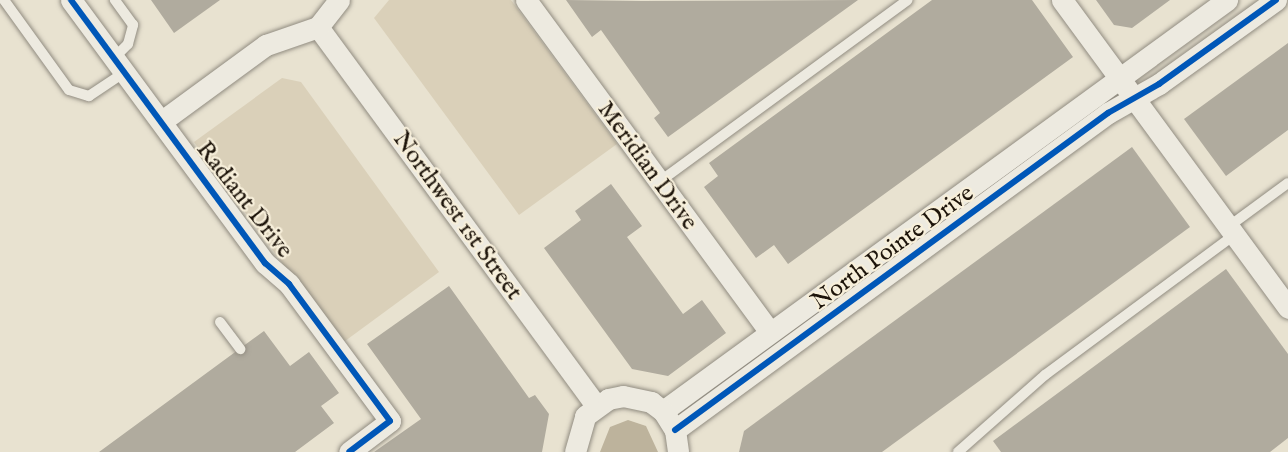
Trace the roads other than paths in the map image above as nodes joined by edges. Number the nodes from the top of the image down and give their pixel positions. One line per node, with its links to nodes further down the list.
1 (4, 0): 11 (lane)
2 (71, 0): 11 (street, Radiant Drive)
3 (115, 0): 11 (lane)
4 (339, 0): 10 (street)
5 (526, 0): 15 (street, Meridian Drive)
6 (908, 0): 15 (lane)
7 (1062, 0): 12 (street)
8 (1227, 0): 12 (street, North Pointe Drive)
9 (1276, 0): 13 (street, North Pointe Drive)
10 (318, 27): 14 (street); 22 (street, Northwest 1st Street)
11 (120, 65): 14 (street, Radiant Drive)
12 (1118, 78): 13 (street); 20 (street, North Pointe Drive)
13 (1133, 99): 17 (street); 24 (street, North Pointe Drive)
14 (162, 121): 25 (street, Radiant Drive)
15 (659, 182): 20 (street, Meridian Drive)
16 (1288, 183): 17 (lane)
17 (1231, 231): 18 (street); 27 (lane)
18 (1288, 308)
19 (220, 322): 21 (lane)
20 (768, 331): 23 (street, North Pointe Drive)
21 (240, 349)
22 (596, 405): 23 (street); 26 (street)
23 (663, 411): 24 (street)
24 (679, 445)
25 (349, 452)
26 (575, 452)
27 (958, 452)

